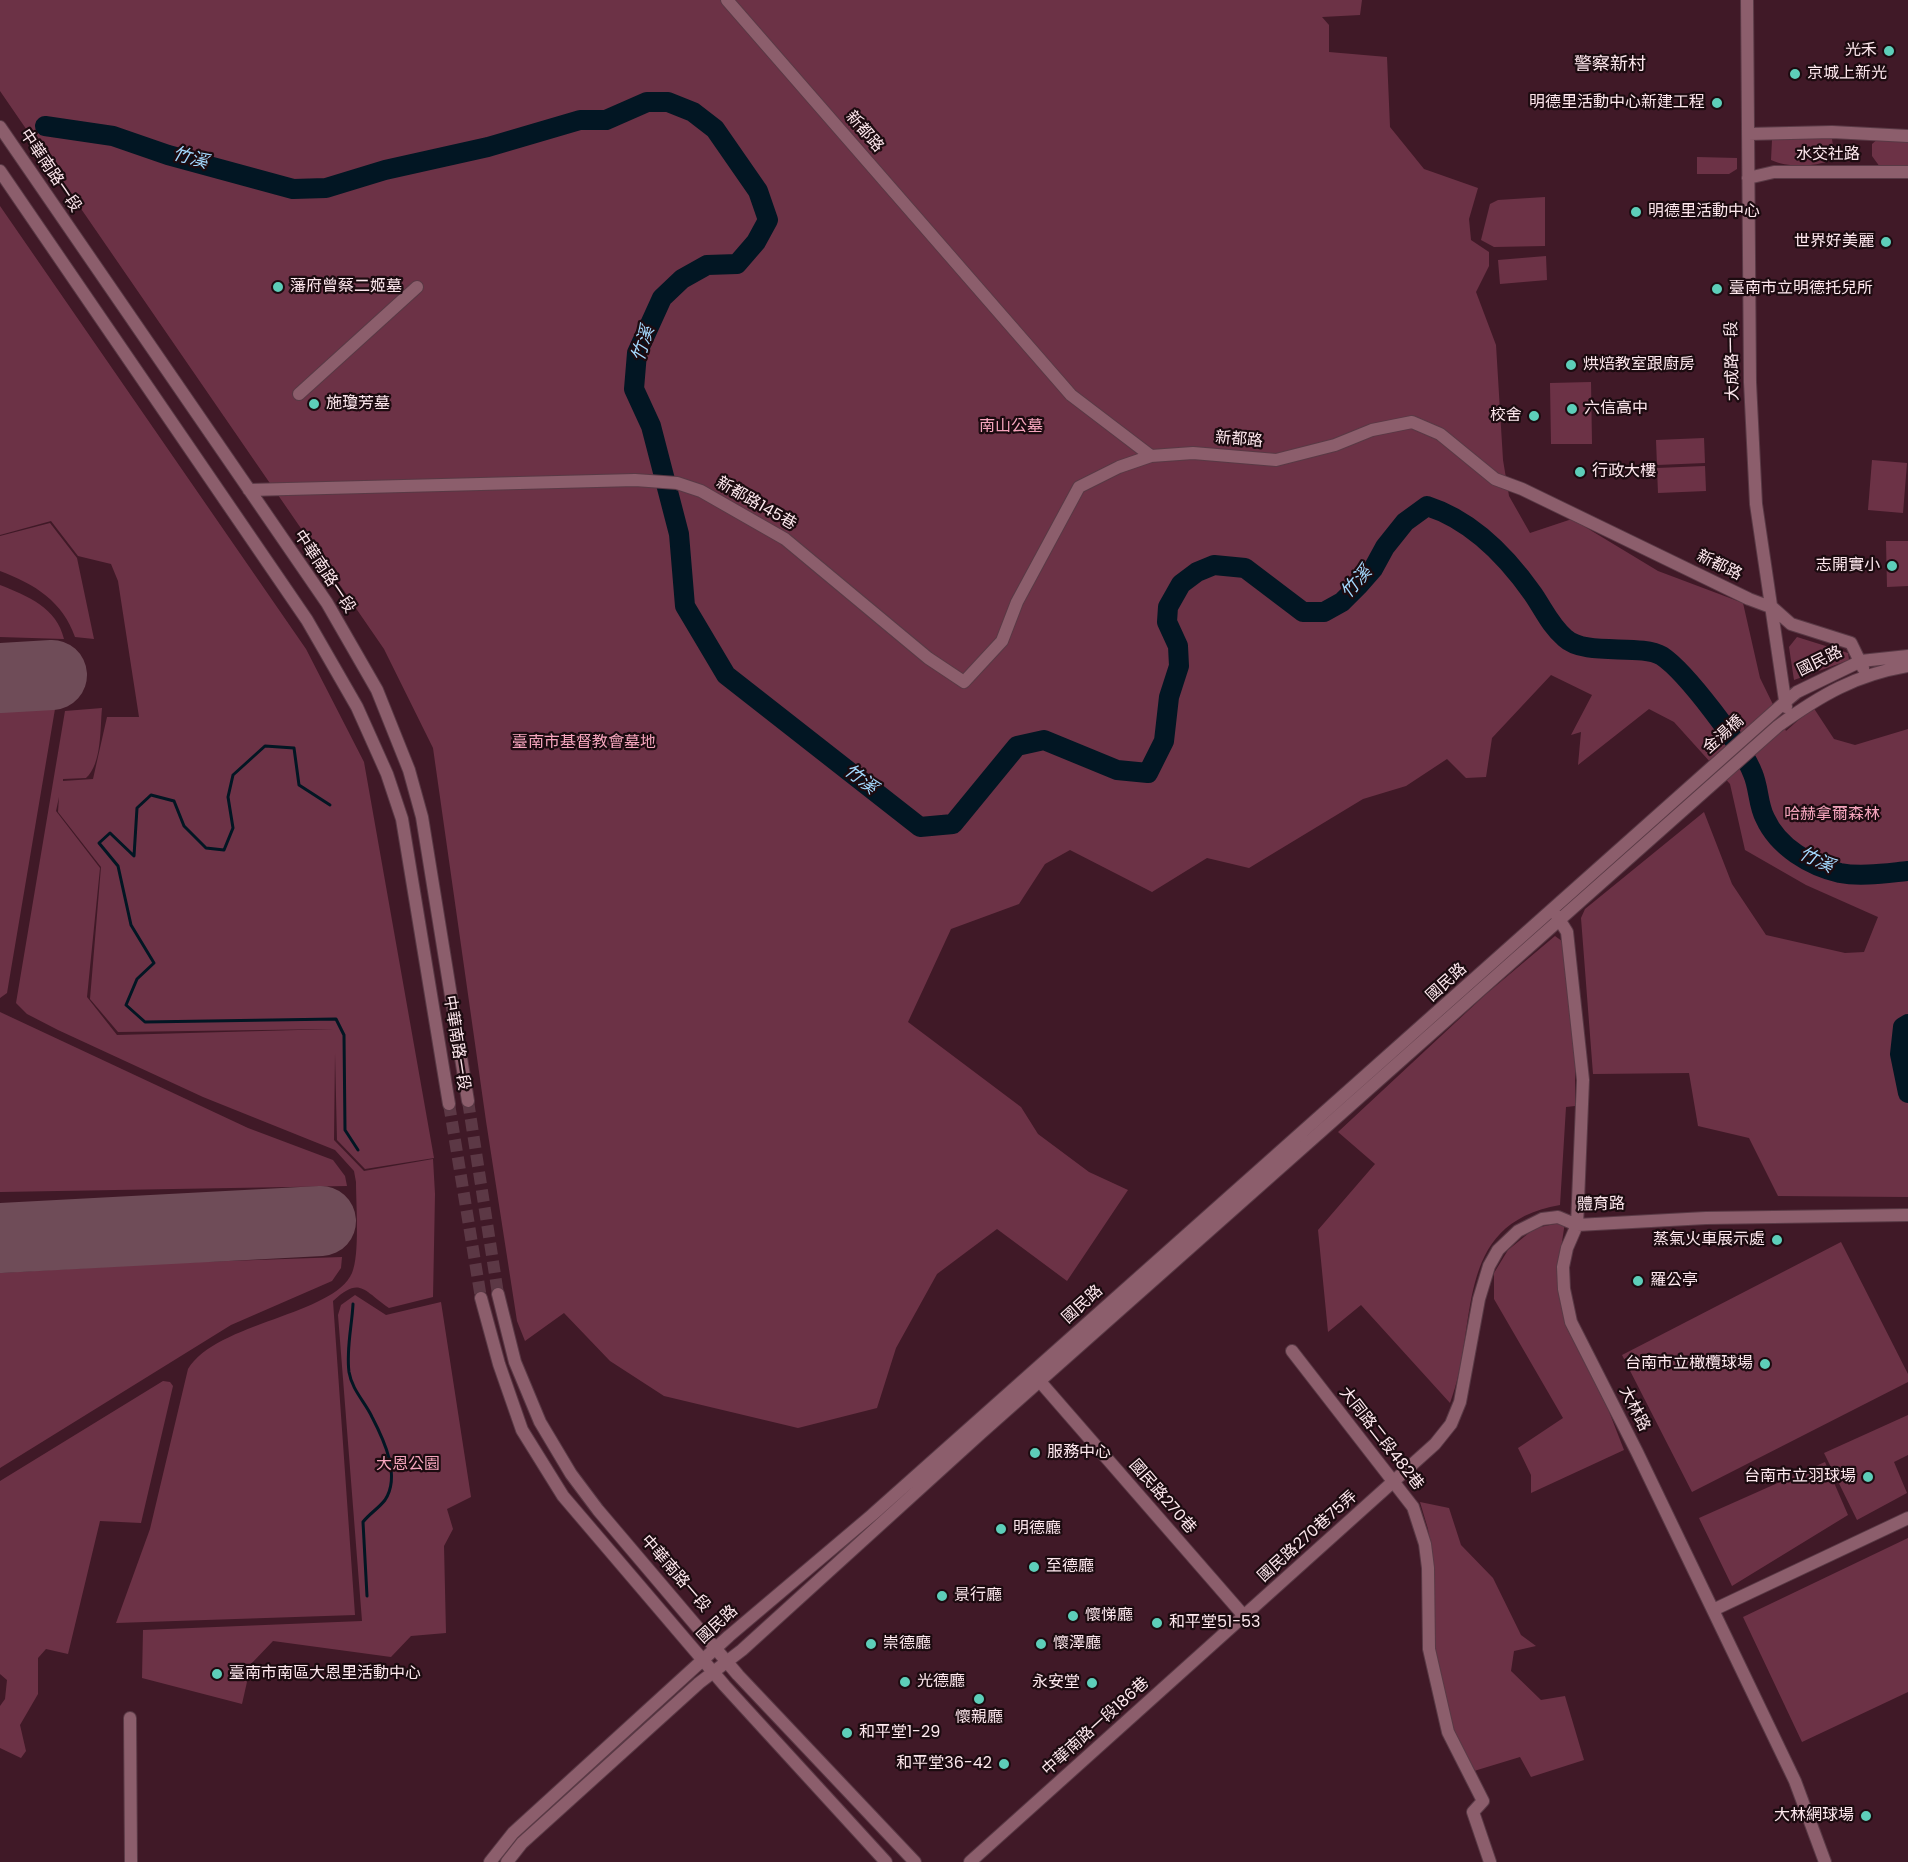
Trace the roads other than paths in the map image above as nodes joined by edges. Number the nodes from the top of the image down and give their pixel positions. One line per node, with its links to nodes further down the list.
1 (727, 0): 11 (street, 新都路)
2 (1747, 0): 4 (street, 大成路一段)
3 (0, 127): 12 (street, 中華南路一段)
4 (1748, 134): 5 (street, 水交社路); 8 (street, 大成路一段)
5 (1908, 136)
6 (0, 171): 27 (street, 中華南路一段)
7 (1908, 172): 8 (street, 水交社路)
8 (1748, 178): 13 (street, 大成路一段)
9 (417, 287): 10 (street)
10 (299, 394)
11 (1151, 456): 12 (street, 新都路145巷); 13 (street, 新都路)
12 (249, 490): 26 (street, 中華南路一段)
13 (1773, 608): 15 (street, 新都路); 18 (street, 大成路一段)
14 (1908, 656): 15 (street, 國民路)
15 (1861, 661): 17 (street, 新都路); 18 (street, 國民路)
16 (1908, 666): 17 (street, 國民路)
17 (1866, 674): 20 (street, 國民路)
18 (1785, 702): 19 (street, 國民路); 20 (street, 大成路一段)
19 (1768, 718): 22 (street, 金湯橋)
20 (1787, 720): 21 (street, 國民路)
21 (1773, 730): 23 (street, 金湯橋)
22 (1702, 776): 24 (street, 國民路)
23 (1713, 785): 25 (street, 國民路)
24 (1552, 910): 25 (street, 大林路); 33 (street, 國民路)
25 (1561, 920): 29 (street, 大林路); 33 (street, 國民路)
26 (468, 1101)
27 (449, 1104)
28 (1908, 1215): 29 (street, 體育路)
29 (1577, 1225): 34 (street, 體育路); 36 (street, 大林路)
30 (498, 1294): 38 (street, 中華南路一段)
31 (481, 1298): 39 (street, 中華南路一段)
32 (1292, 1351): 34 (street, 大同路二段482巷)
33 (1036, 1377): 37 (street, 國民路270巷); 38 (street, 國民路); 40 (street, 國民路)
34 (1393, 1482): 37 (street, 國民路270巷75弄); 49 (street, 大同路二段482巷)
35 (1908, 1518): 36 (street)
36 (1713, 1610): 50 (street, 大林路)
37 (1244, 1616): 48 (street, 中華南路一段186巷)
38 (716, 1648): 39 (street, 國民路); 40 (street, 中華南路一段)
39 (704, 1660): 41 (street, 中華南路一段); 44 (street, 國民路)
40 (727, 1661): 41 (street, 國民路); 47 (street, 中華南路一段)
41 (714, 1671): 45 (street, 國民路); 46 (street, 中華南路一段)
42 (130, 1718): 43 (street)
43 (131, 1862)
44 (490, 1862)
45 (507, 1862)
46 (886, 1862)
47 (915, 1862)
48 (970, 1862)
49 (1490, 1862)
50 (1825, 1862)

